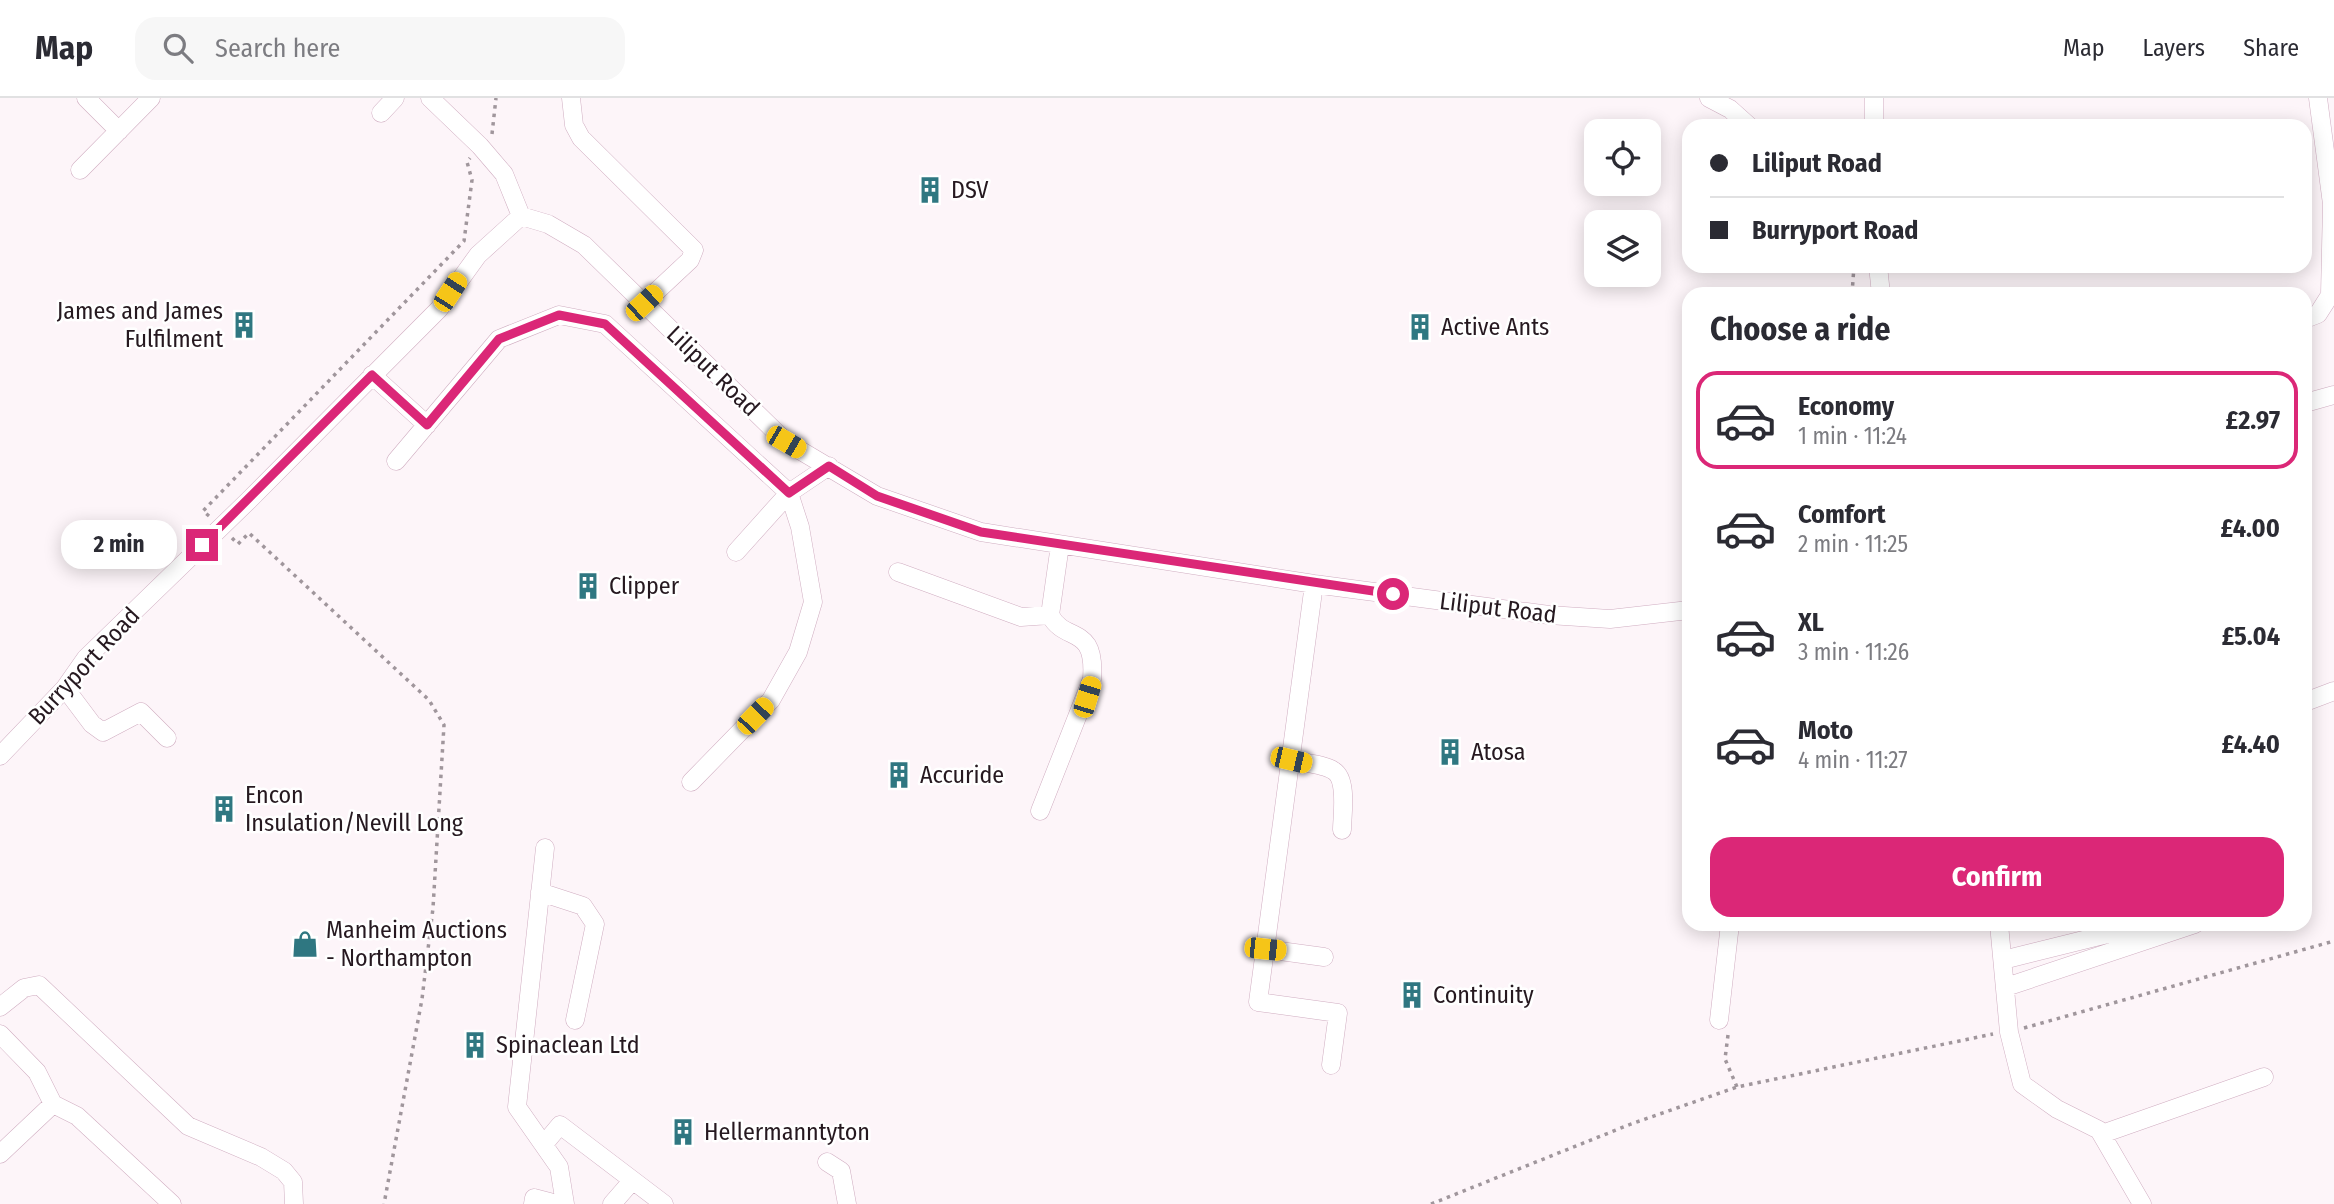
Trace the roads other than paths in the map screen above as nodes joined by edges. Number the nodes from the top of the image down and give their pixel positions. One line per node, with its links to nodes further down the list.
1 (86, 98): 12 (street)
2 (151, 98): 12 (street)
3 (395, 98): 9 (street)
4 (430, 98): 14 (street)
5 (571, 98): 15 (street)
6 (1709, 98): 10 (street)
7 (1874, 98): 11 (street)
8 (2318, 98): 16 (street)
9 (381, 113)
10 (1741, 119)
11 (1874, 119)
12 (119, 131): 13 (street)
13 (80, 170)
14 (521, 216): 15 (street, Liliput Road); 17 (street, Burryport Road)
15 (644, 303): 22 (street, Liliput Road)
16 (2312, 316)
17 (372, 375): 20 (street); 30 (street, Burryport Road)
18 (2334, 395): 19 (street)
19 (2312, 401)
20 (427, 425): 21 (street); 23 (street)
21 (396, 461)
22 (829, 466): 23 (street); 24 (street, Liliput Road)
23 (789, 493): 25 (street); 36 (street)
24 (1060, 545): 27 (street, Liliput Road); 29 (street)
25 (736, 552)
26 (898, 572): 29 (street)
27 (1314, 584): 28 (street, Liliput Road); 35 (street)
28 (1682, 611)
29 (1050, 615): 37 (street)
30 (65, 688): 33 (street); 34 (street, Burryport Road)
31 (2334, 691): 32 (street)
32 (2312, 699)
33 (167, 738)
34 (0, 756)
35 (1291, 760): 38 (street); 45 (street)
36 (691, 782)
37 (1040, 811)
38 (1342, 830)
39 (545, 848): 40 (street)
40 (540, 892): 50 (street); 57 (street)
41 (1729, 931): 51 (street)
42 (2000, 931): 47 (street)
43 (2120, 931): 47 (street)
44 (2174, 931): 48 (street)
45 (1265, 949): 46 (street); 53 (street)
46 (1324, 957)
47 (2003, 960): 48 (street)
48 (2006, 987): 56 (street)
49 (0, 1006): 62 (street)
50 (575, 1020)
51 (1719, 1020)
52 (0, 1034): 55 (street)
53 (1331, 1065)
54 (2264, 1077): 56 (street)
55 (53, 1104): 58 (street); 61 (street)
56 (2102, 1134): 69 (street)
57 (545, 1143): 60 (street); 65 (street)
58 (0, 1154)
59 (827, 1162): 68 (street)
60 (632, 1181): 66 (street); 67 (street)
61 (172, 1204)
62 (293, 1204)
63 (533, 1204): 64 (street)
64 (557, 1204)
65 (565, 1204)
66 (612, 1204)
67 (664, 1204)
68 (847, 1204)
69 (2141, 1204)

